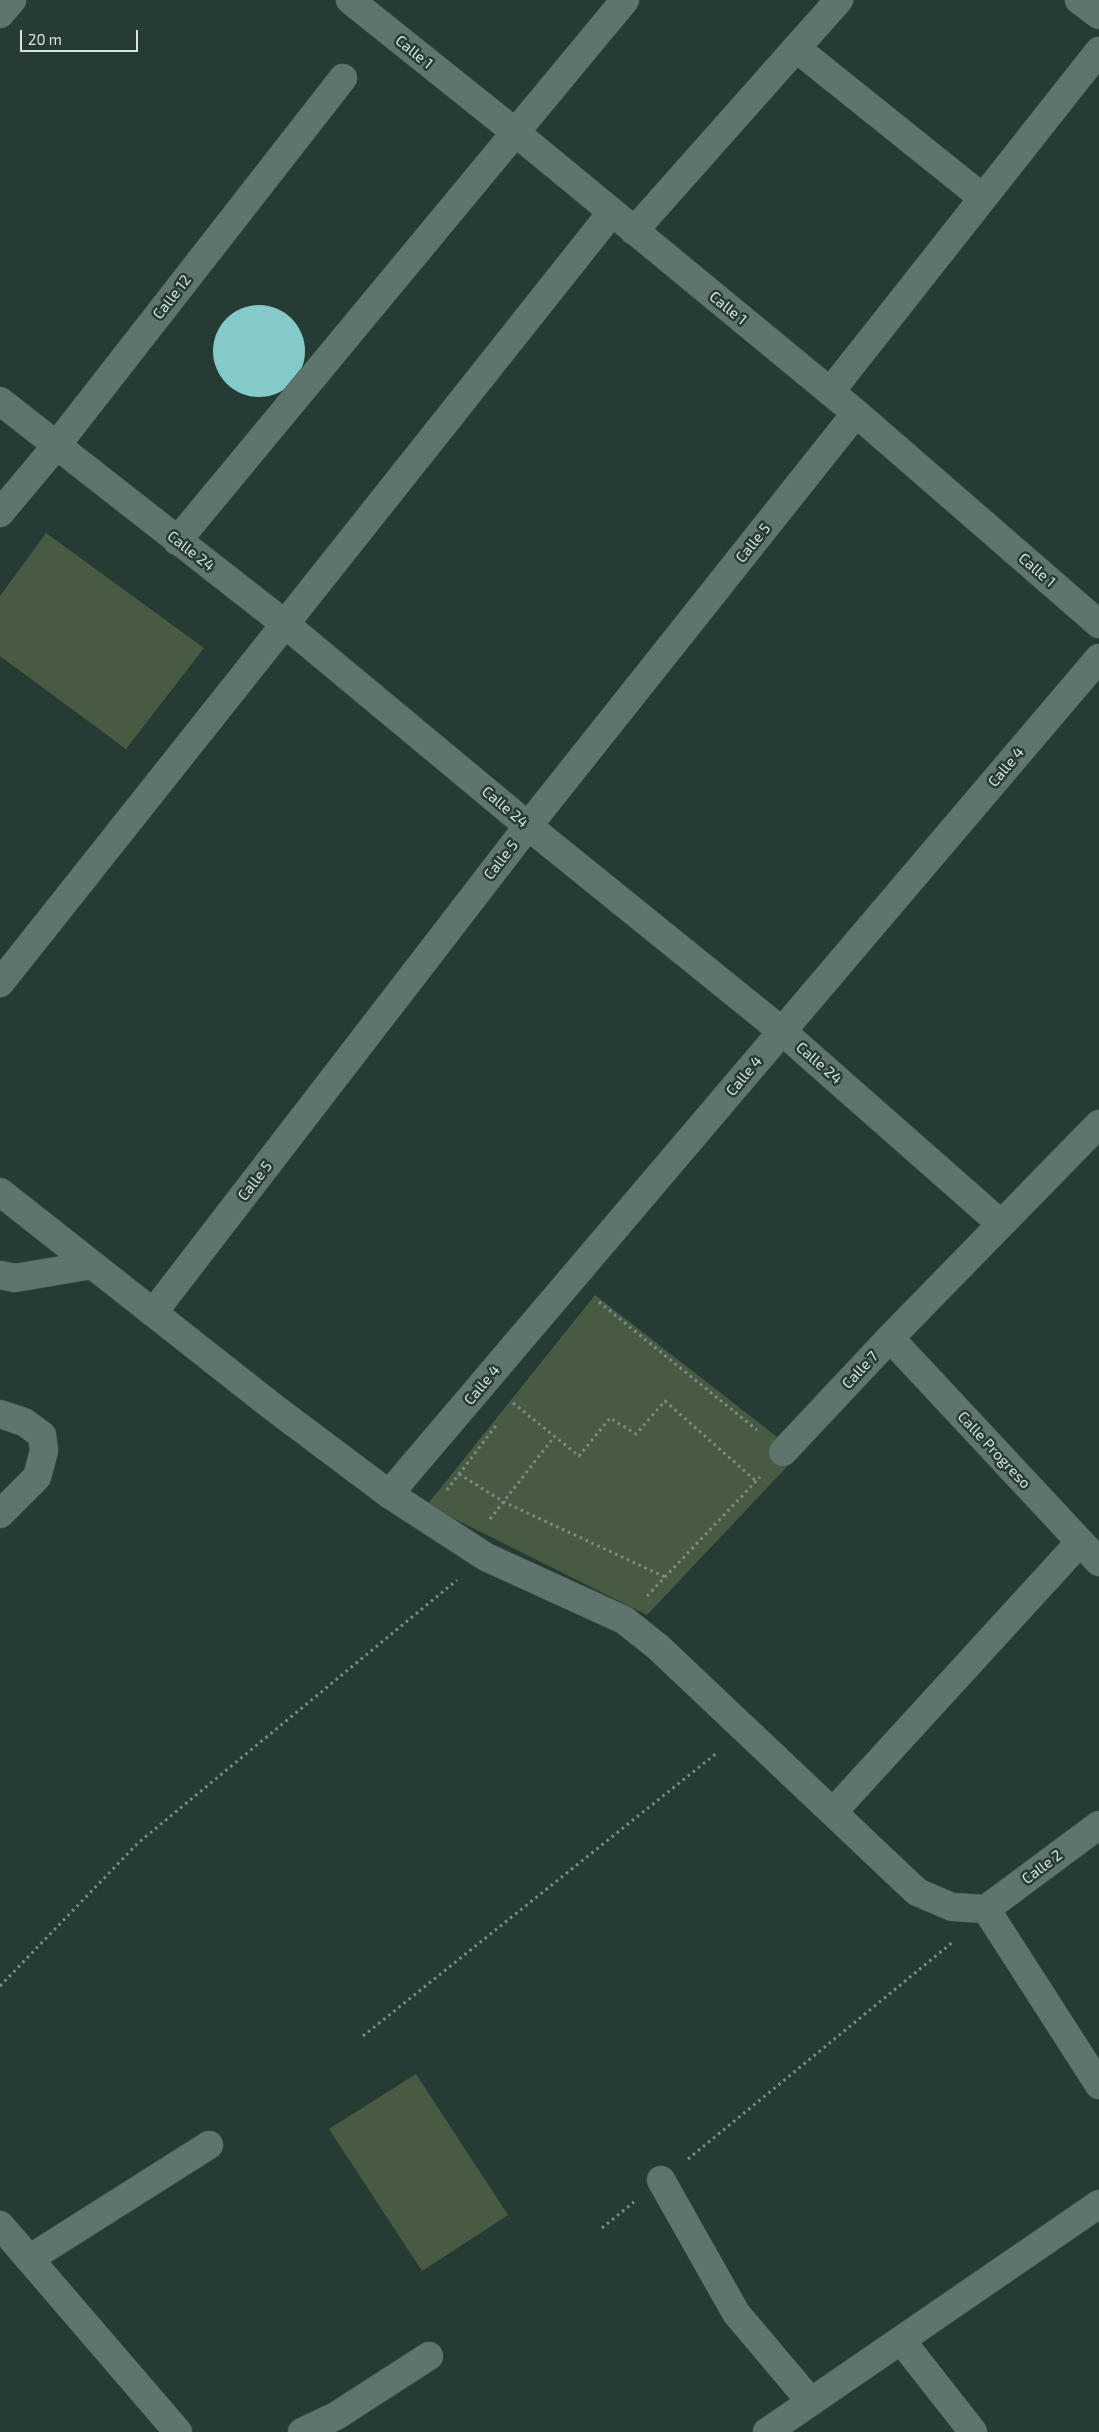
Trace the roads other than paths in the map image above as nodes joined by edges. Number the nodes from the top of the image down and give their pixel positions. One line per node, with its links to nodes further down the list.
1 (12, 0): 6 (street)
2 (350, 0): 11 (street, Calle 1)
3 (625, 0): 11 (street)
4 (839, 0): 8 (street)
5 (1079, 0): 7 (street)
6 (0, 14)
7 (1099, 15)
8 (796, 48): 12 (street); 14 (street)
9 (1099, 51): 12 (street)
10 (343, 78): 18 (street, Calle 12)
11 (515, 132): 13 (street, Calle 1); 20 (street)
12 (983, 198): 15 (street)
13 (612, 212): 14 (street, Calle 1); 21 (street)
14 (634, 231): 15 (street, Calle 1)
15 (830, 392): 17 (street, Calle 1)
16 (0, 401): 18 (street, Calle 24)
17 (856, 413): 22 (street, Calle 1); 24 (street, Calle 5)
18 (56, 446): 19 (street, Calle 12); 20 (street, Calle 24)
19 (0, 513)
20 (177, 541): 21 (street, Calle 24)
21 (285, 624): 24 (street, Calle 24); 25 (street)
22 (1099, 624)
23 (1099, 658): 26 (street, Calle 4)
24 (528, 826): 26 (street, Calle 24); 32 (street, Calle 5)
25 (0, 983)
26 (782, 1032): 29 (street, Calle 24); 36 (street, Calle 4)
27 (1099, 1124): 29 (street, Calle 7)
28 (0, 1192): 30 (street)
29 (1001, 1224): 33 (street, Calle 7)
30 (92, 1265): 31 (street); 32 (street)
31 (0, 1275)
32 (153, 1313): 36 (street)
33 (890, 1338): 35 (street, Calle 7); 38 (street, Calle Progreso)
34 (0, 1414): 37 (street)
35 (783, 1452)
36 (389, 1494): 40 (street)
37 (0, 1514)
38 (1080, 1542): 39 (street, Calle Progreso); 40 (street)
39 (1099, 1562)
40 (833, 1812): 42 (street)
41 (1099, 1825): 42 (street, Calle 2)
42 (986, 1909): 43 (street)
43 (1099, 2085)
44 (208, 2146): 48 (street)
45 (661, 2180): 51 (street)
46 (1099, 2204): 49 (street)
47 (0, 2225): 48 (street)
48 (29, 2259): 52 (street)
49 (901, 2340): 51 (street); 55 (street)
50 (429, 2356): 53 (street)
51 (811, 2402): 54 (street)
52 (178, 2432)
53 (302, 2432)
54 (768, 2432)
55 (973, 2432)

